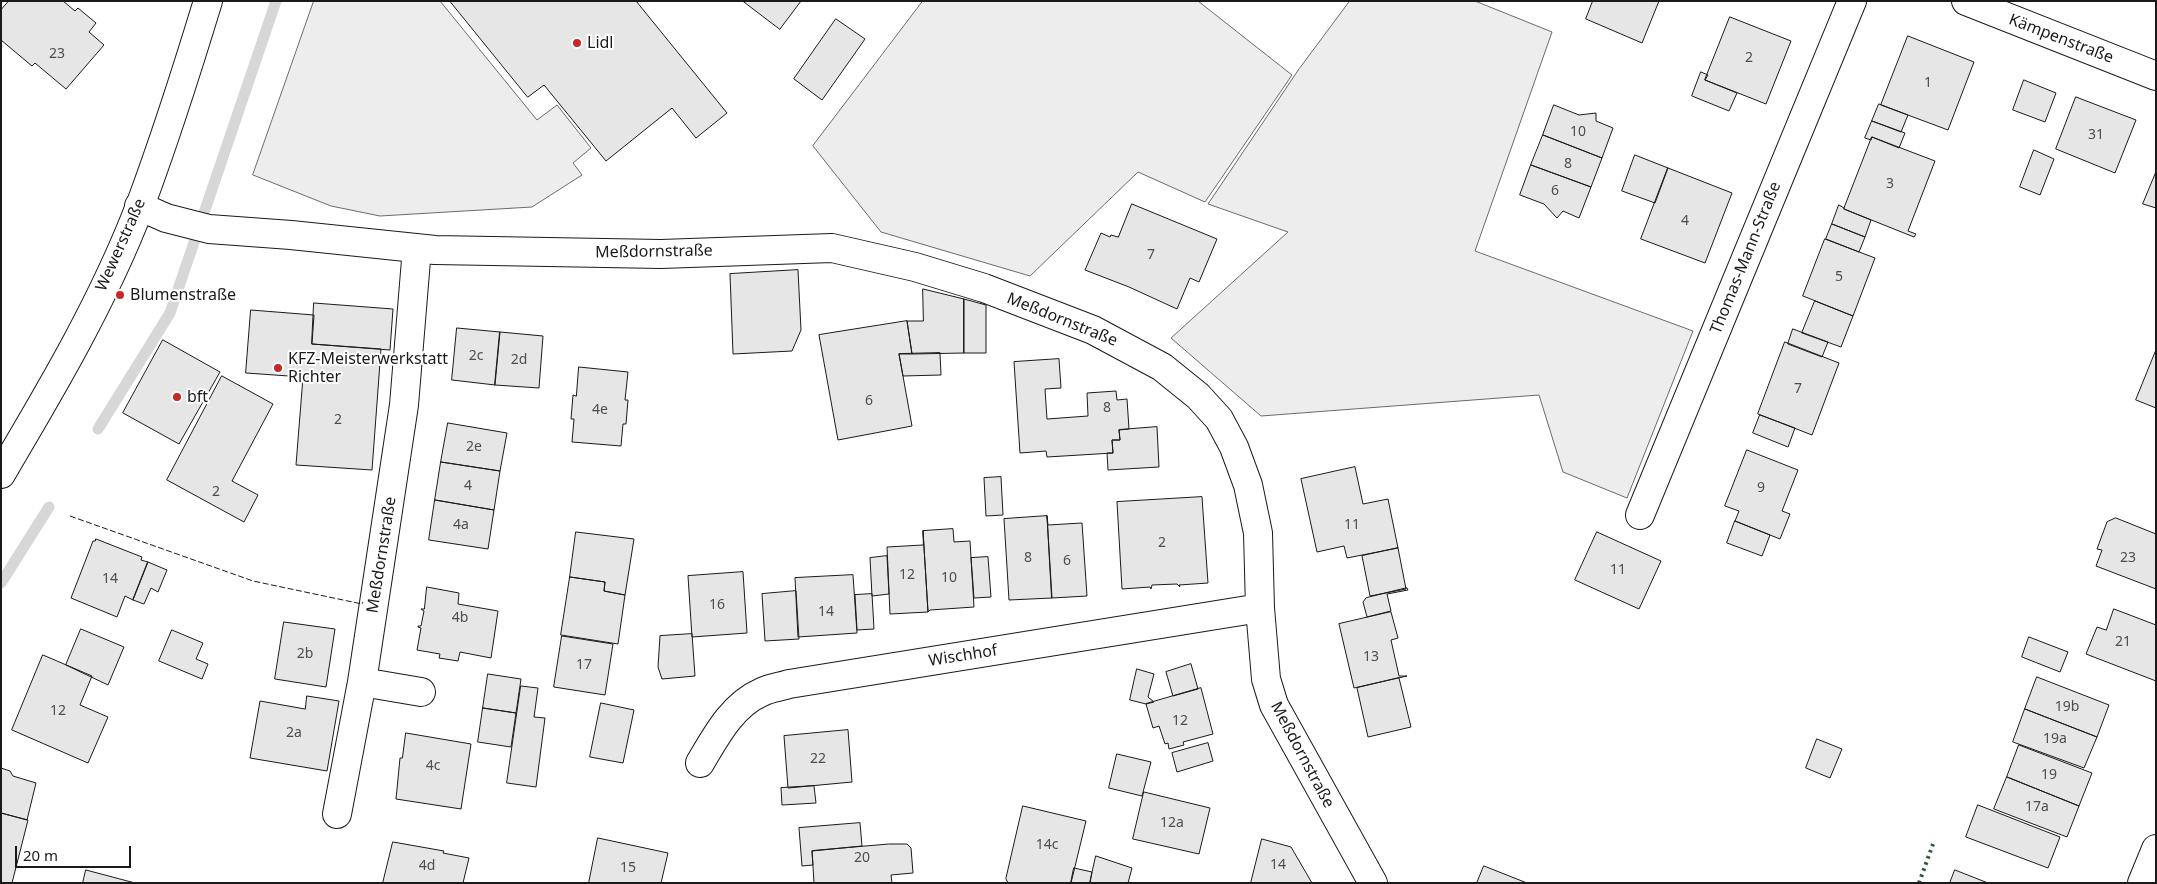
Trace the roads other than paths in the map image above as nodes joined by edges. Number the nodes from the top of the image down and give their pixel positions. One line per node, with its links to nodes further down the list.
1 (208, 1): 5 (street, Wewerstraße)
2 (1852, 1): 8 (street, Thomas-Mann-Straße)
3 (1966, 1): 4 (street, Kämpenstraße)
4 (2156, 76)
5 (139, 206): 6 (street, Meßdornstraße); 7 (street, Wewerstraße)
6 (417, 248): 9 (street, Meßdornstraße); 10 (street, Meßdornstraße)
7 (1, 474)
8 (1640, 516)
9 (1260, 608): 12 (street, Wischhof); 15 (street, Meßdornstraße)
10 (362, 682): 11 (street); 13 (street, Meßdornstraße)
11 (421, 692)
12 (700, 763)
13 (337, 814)
14 (2156, 849): 17 (street)
15 (1354, 870): 16 (street, Meßdornstraße)
16 (1373, 883)
17 (2142, 883)

